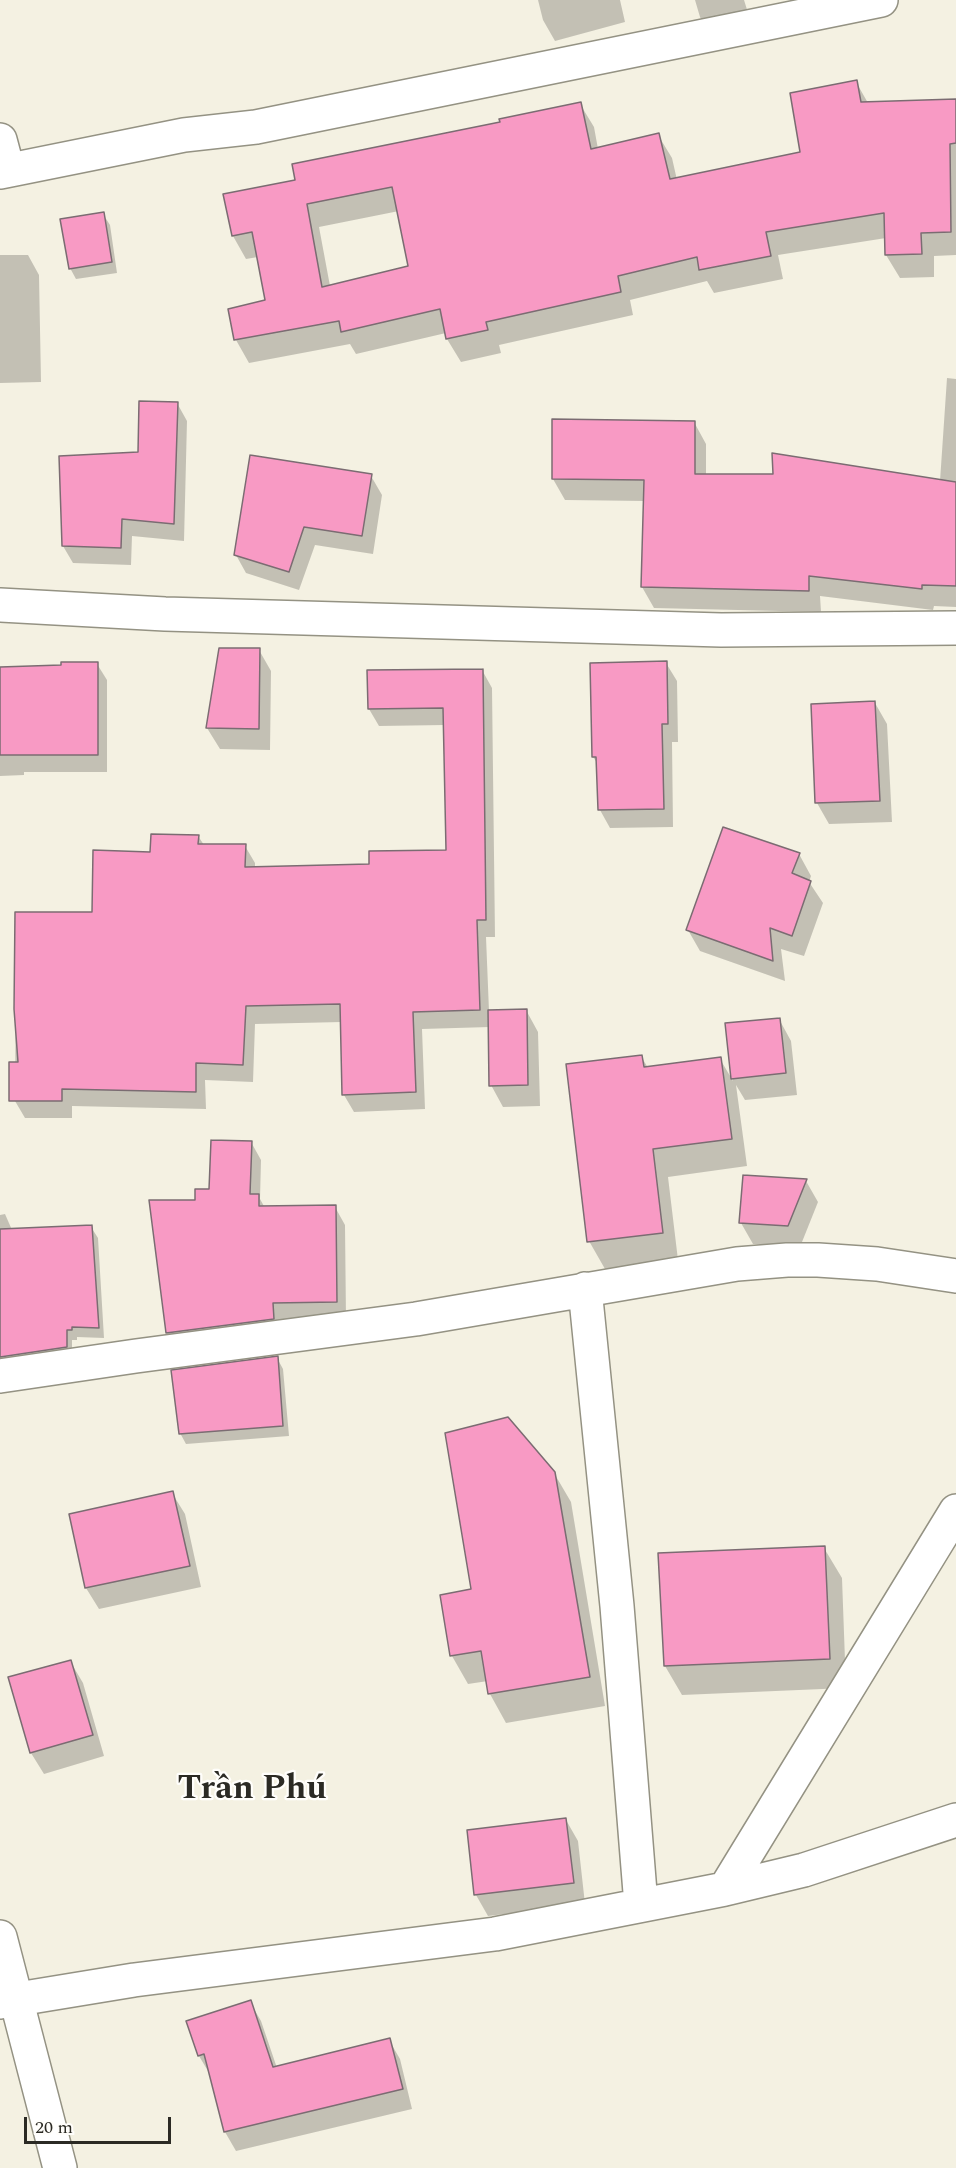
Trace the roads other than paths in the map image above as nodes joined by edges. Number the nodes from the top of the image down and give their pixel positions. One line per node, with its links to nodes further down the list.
1 (881, 0): 2 (street)
2 (3, 160)
3 (0, 605): 4 (street)
4 (956, 627)
5 (956, 1276): 6 (street)
6 (585, 1289): 7 (street); 11 (street)
7 (0, 1376)
8 (956, 1511): 10 (street)
9 (956, 1820): 10 (street)
10 (725, 1889): 11 (street)
11 (641, 1905): 13 (street)
12 (0, 1937): 13 (street)
13 (8, 2001): 14 (street)
14 (60, 2168)

